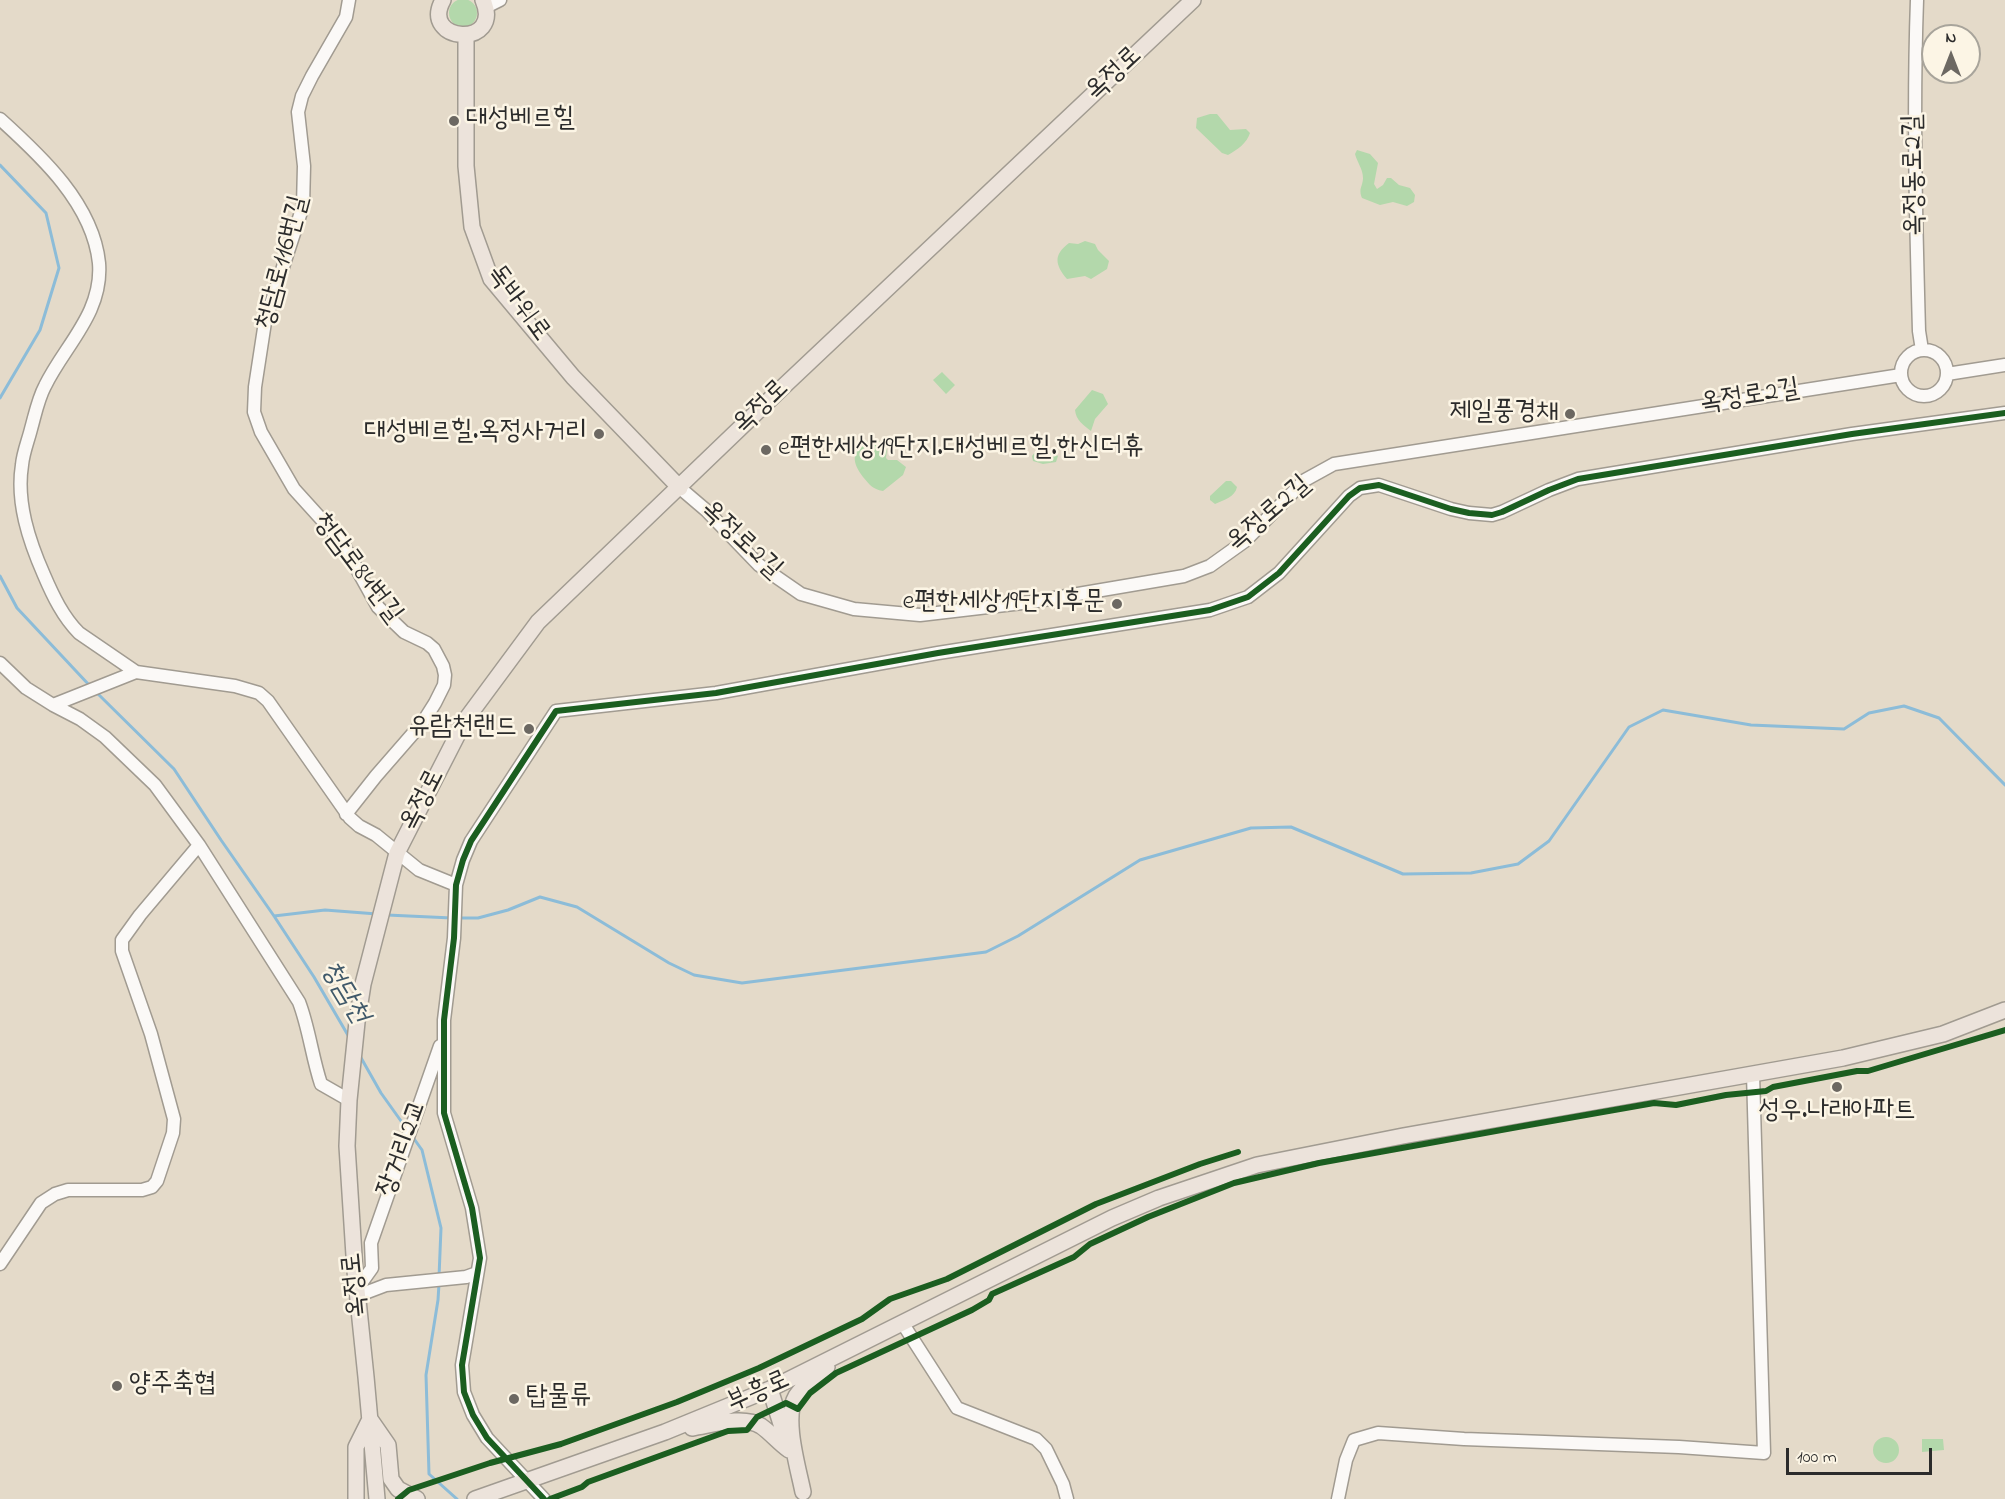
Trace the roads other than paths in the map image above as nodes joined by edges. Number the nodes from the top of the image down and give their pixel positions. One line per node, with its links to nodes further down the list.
1 (350, 0): 13 (street, 청담로116번길)
2 (443, 0): 7 (main road)
3 (500, 0): 6 (street)
4 (1193, 0): 15 (main road, 옥정로)
5 (1917, 0): 9 (street, 옥정동로2길)
6 (484, 3): 7 (main road)
7 (466, 36): 15 (main road, 독바위로)
8 (0, 119): 17 (street)
9 (1922, 350): 11 (street); 12 (street)
10 (2005, 364): 11 (street)
11 (1947, 374): 12 (street)
12 (1900, 375): 15 (street, 옥정로2길)
13 (255, 394): 19 (street, 청담로84번길)
14 (2005, 413): 22 (street)
15 (680, 488): 21 (main road, 옥정로)
16 (0, 663): 18 (street)
17 (131, 674): 18 (street); 19 (street)
18 (59, 703): 20 (street)
19 (346, 814): 21 (street)
20 (199, 845): 26 (street); 27 (street)
21 (395, 860): 22 (street); 26 (main road, 옥정로)
22 (456, 890): 24 (street)
23 (2005, 1010): 25 (main road, 부흥로)
24 (444, 1034): 28 (street); 29 (street, 장거리2교)
25 (1752, 1074): 30 (main road, 부흥로); 44 (street)
26 (349, 1094): 29 (main road, 옥정로)
27 (0, 1264)
28 (471, 1275): 29 (street); 36 (street)
29 (357, 1293): 33 (main road, 옥정로)
30 (903, 1324): 31 (main road, 부흥로); 43 (street)
31 (843, 1353): 32 (main road, 부흥로); 37 (main road)
32 (770, 1389): 34 (main road, 부흥로); 35 (main road)
33 (370, 1419): 38 (main road); 39 (main road, 옥정로); 40 (main road)
34 (665, 1432): 35 (main road); 36 (main road, 부흥로)
35 (789, 1450): 37 (main road)
36 (526, 1480): 41 (main road, 부흥로); 42 (street)
37 (804, 1496)
38 (356, 1499)
39 (376, 1499)
40 (417, 1499)
41 (475, 1499)
42 (544, 1499)
43 (1067, 1499)
44 (1338, 1499)

